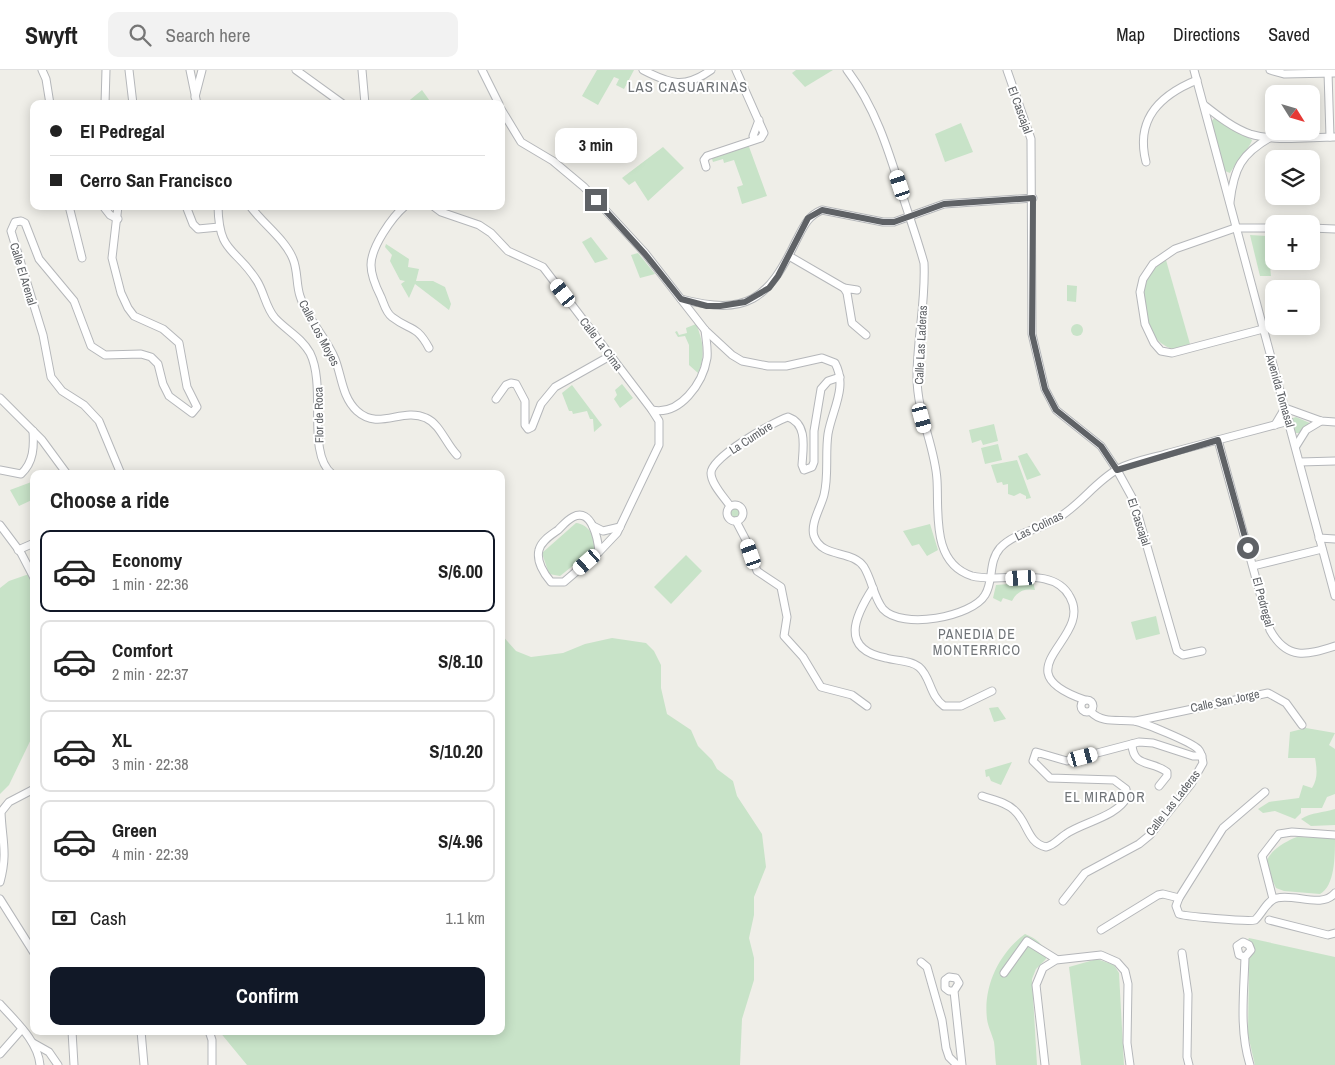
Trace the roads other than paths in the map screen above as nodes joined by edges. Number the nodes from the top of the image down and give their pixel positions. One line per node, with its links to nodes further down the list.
1 (42, 70): 18 (street)
2 (106, 70): 19 (street)
3 (129, 70): 20 (street)
4 (190, 70): 21 (street)
5 (202, 70): 21 (street)
6 (296, 70): 22 (street)
7 (362, 70): 23 (street)
8 (482, 70): 24 (street)
9 (643, 70): 10 (street)
10 (711, 70)
11 (736, 70): 31 (street)
12 (847, 70): 42 (street, Calle Las Laderas)
13 (1008, 70): 32 (street, El Cascajal)
14 (1194, 70): 17 (street, Avenida Tomasal)
15 (1270, 70): 16 (street)
16 (1331, 72): 28 (street)
17 (1197, 80): 25 (street, Avenida Tomasal); 30 (street)
18 (49, 100)
19 (105, 100)
20 (133, 100)
21 (196, 100)
22 (337, 100)
23 (365, 100)
24 (497, 100)
25 (1204, 105): 27 (street); 33 (street, Avenida Tomasal)
26 (505, 116): 53 (street)
27 (1265, 135)
28 (1332, 137)
29 (1265, 140): 33 (street)
30 (1146, 162)
31 (706, 167)
32 (1033, 198): 42 (street); 80 (street, El Cascajal)
33 (1230, 208): 45 (street, Avenida Tomasal)
34 (70, 210): 50 (street)
35 (106, 210): 43 (street)
36 (118, 210): 43 (street, Calle El Arenal)
37 (188, 210): 44 (street)
38 (218, 210): 44 (street, Flor de Roca)
39 (253, 210): 73 (street, Calle Los Moyes)
40 (400, 210): 59 (street)
41 (438, 210): 60 (street, Calle La Cima)
42 (910, 216): 49 (street); 94 (street, Calle Las Laderas)
43 (118, 219): 78 (street, Calle El Arenal)
44 (219, 227): 79 (street, Flor de Roca)
45 (1235, 228): 46 (street); 56 (street, Avenida Tomasal); 56 (street)
46 (1265, 228)
47 (1320, 228): 48 (street)
48 (1335, 229)
49 (789, 256): 51 (street); 54 (street)
50 (82, 258)
51 (844, 288): 52 (street); 58 (street)
52 (857, 290)
53 (681, 299): 54 (street); 55 (street)
54 (707, 306): 55 (street)
55 (698, 321): 57 (street)
56 (1263, 329): 64 (street, Avenida Tomasal)
57 (705, 330): 61 (street); 65 (street)
58 (866, 335)
59 (429, 348)
60 (610, 356): 63 (street); 65 (street, Calle La Cima)
61 (840, 377): 81 (street, La Cumbre); 95 (street, Las Colinas)
62 (0, 398): 70 (street)
63 (496, 399)
64 (1285, 408): 66 (street, Avenida Tomasal); 67 (street); 69 (street)
65 (652, 410): 85 (street)
66 (1289, 421): 69 (street, Las Colinas); 72 (street, Avenida Tomasal)
67 (1321, 422): 68 (street); 72 (street)
68 (1335, 422)
69 (1275, 425): 71 (street, Las Colinas)
70 (33, 431): 76 (street); 77 (street)
71 (1218, 440): 80 (street, Las Colinas); 92 (street, El Pedregal)
72 (1296, 446): 75 (street, Avenida Tomasal)
73 (457, 455)
74 (1335, 461): 75 (street)
75 (1300, 462): 86 (street, Avenida Tomasal)
76 (0, 470)
77 (64, 470)
78 (119, 470)
79 (329, 470)
80 (1117, 470): 94 (street, Las Colinas); 98 (street, El Cascajal)
81 (730, 506): 82 (street); 82 (street)
82 (736, 521): 102 (street)
83 (0, 525): 90 (street)
84 (593, 526): 85 (street); 91 (street); 91 (street)
85 (620, 527): 91 (street)
86 (1319, 538): 87 (street); 89 (street, Avenida Tomasal)
87 (1335, 538)
88 (30, 545): 90 (street)
89 (1322, 549): 92 (street); 96 (street, Avenida Tomasal)
90 (18, 550): 93 (street)
91 (599, 552)
92 (1253, 566): 97 (street, El Pedregal)
93 (30, 571)
94 (990, 580): 95 (street, Las Colinas); 100 (street, Calle Las Laderas)
95 (873, 588): 99 (street)
96 (1335, 596)
97 (1335, 646)
98 (1202, 650)
99 (992, 691)
100 (1072, 696): 101 (street, Calle Las Laderas); 103 (street, Calle Las Laderas)
101 (1085, 700): 103 (street); 104 (street)
102 (867, 706)
103 (1080, 707): 104 (street, Calle Las Laderas)
104 (1090, 712): 105 (street, Calle Las Laderas)
105 (1136, 721): 106 (street, Calle San Jorge); 108 (street, Calle Las Laderas)
106 (1302, 725)
107 (1132, 744): 108 (street); 109 (street); 112 (street)
108 (1202, 756): 119 (street, Calle Las Laderas)
109 (1159, 786)
110 (30, 791): 114 (street)
111 (1265, 792): 116 (street)
112 (982, 796)
113 (1335, 835): 118 (street)
114 (0, 882)
115 (1335, 893): 118 (street)
116 (1179, 898): 118 (street); 121 (street)
117 (0, 899): 123 (street)
118 (1273, 899)
119 (1063, 901)
120 (1269, 920): 122 (street)
121 (1101, 930)
122 (1335, 933)
123 (30, 947)
124 (1182, 953): 148 (street)
125 (1245, 957): 149 (street)
126 (1056, 960): 128 (street); 146 (street); 147 (street)
127 (921, 962): 144 (street)
128 (1004, 974)
129 (954, 991): 145 (street)
130 (0, 1004): 131 (street)
131 (22, 1029): 135 (street); 136 (street)
132 (72, 1035): 141 (street)
133 (142, 1035): 142 (street)
134 (210, 1035): 143 (street)
135 (33, 1043): 137 (street); 140 (street)
136 (0, 1054)
137 (39, 1057): 138 (street); 139 (street)
138 (36, 1065)
139 (40, 1065)
140 (58, 1065)
141 (74, 1065)
142 (144, 1065)
143 (212, 1065)
144 (957, 1065)
145 (962, 1065)
146 (1045, 1065)
147 (1130, 1065)
148 (1189, 1065)
149 (1250, 1065)

